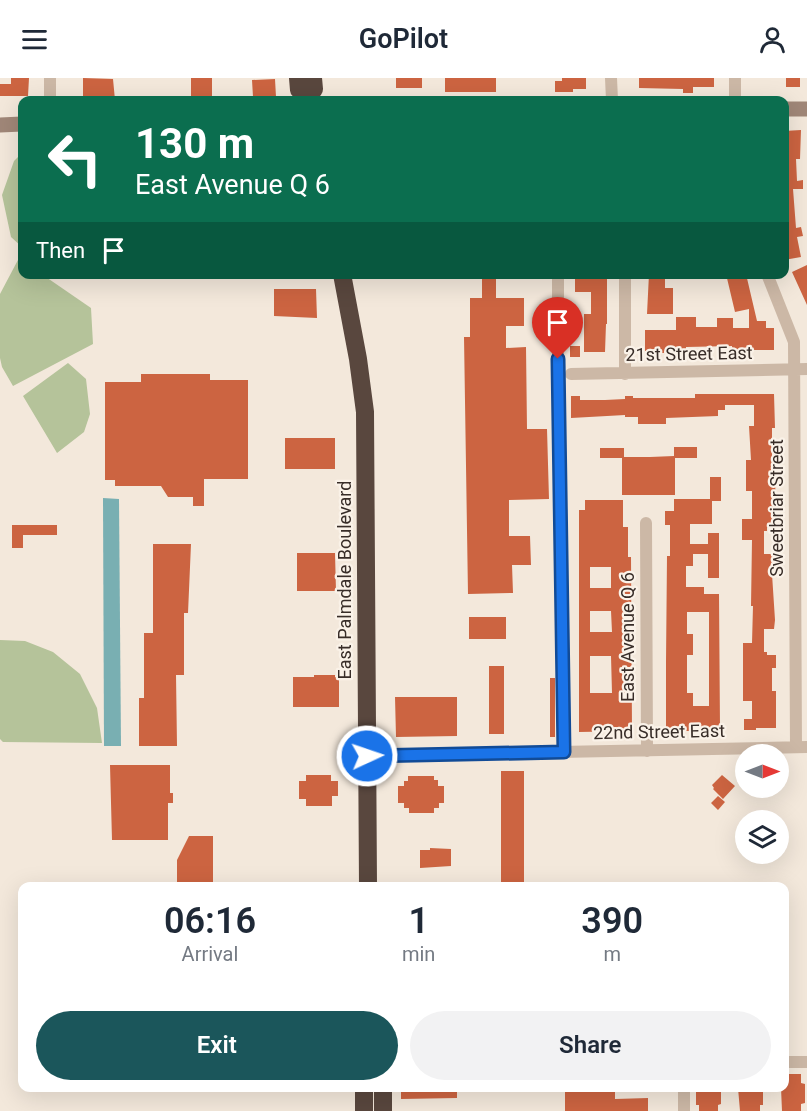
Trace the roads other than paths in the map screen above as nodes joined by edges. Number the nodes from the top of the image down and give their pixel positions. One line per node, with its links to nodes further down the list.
1 (50, 78): 6 (street)
2 (298, 78): 7 (highway)
3 (313, 78): 8 (highway)
4 (611, 78): 9 (street)
5 (735, 78): 10 (street)
6 (50, 96)
7 (305, 96)
8 (310, 96)
9 (612, 96)
10 (735, 96)
11 (789, 109): 12 (street)
12 (807, 109)
13 (18, 124): 14 (street)
14 (0, 125)
15 (343, 279): 27 (highway, East Palmdale Boulevard)
16 (558, 279): 26 (street)
17 (625, 279): 22 (street)
18 (769, 279): 20 (street, Sweetbriar Street)
19 (807, 369): 20 (street, 21st Street East)
20 (794, 370): 22 (street, 21st Street East); 24 (street, Sweetbriar Street)
21 (571, 374): 22 (street, 21st Street East)
22 (625, 374)
23 (646, 523): 25 (street, East Avenue Q 6)
24 (802, 747): 25 (street, 22nd Street East)
25 (647, 751): 26 (street, 22nd Street East)
26 (564, 752): 27 (street, 22nd Street East)
27 (367, 756): 28 (highway, East Palmdale Boulevard)
28 (369, 882)
29 (789, 1062): 30 (street)
30 (807, 1062)
31 (364, 1092): 34 (highway)
32 (383, 1092): 35 (highway)
33 (684, 1092): 36 (street)
34 (364, 1111)
35 (383, 1111)
36 (684, 1111)

